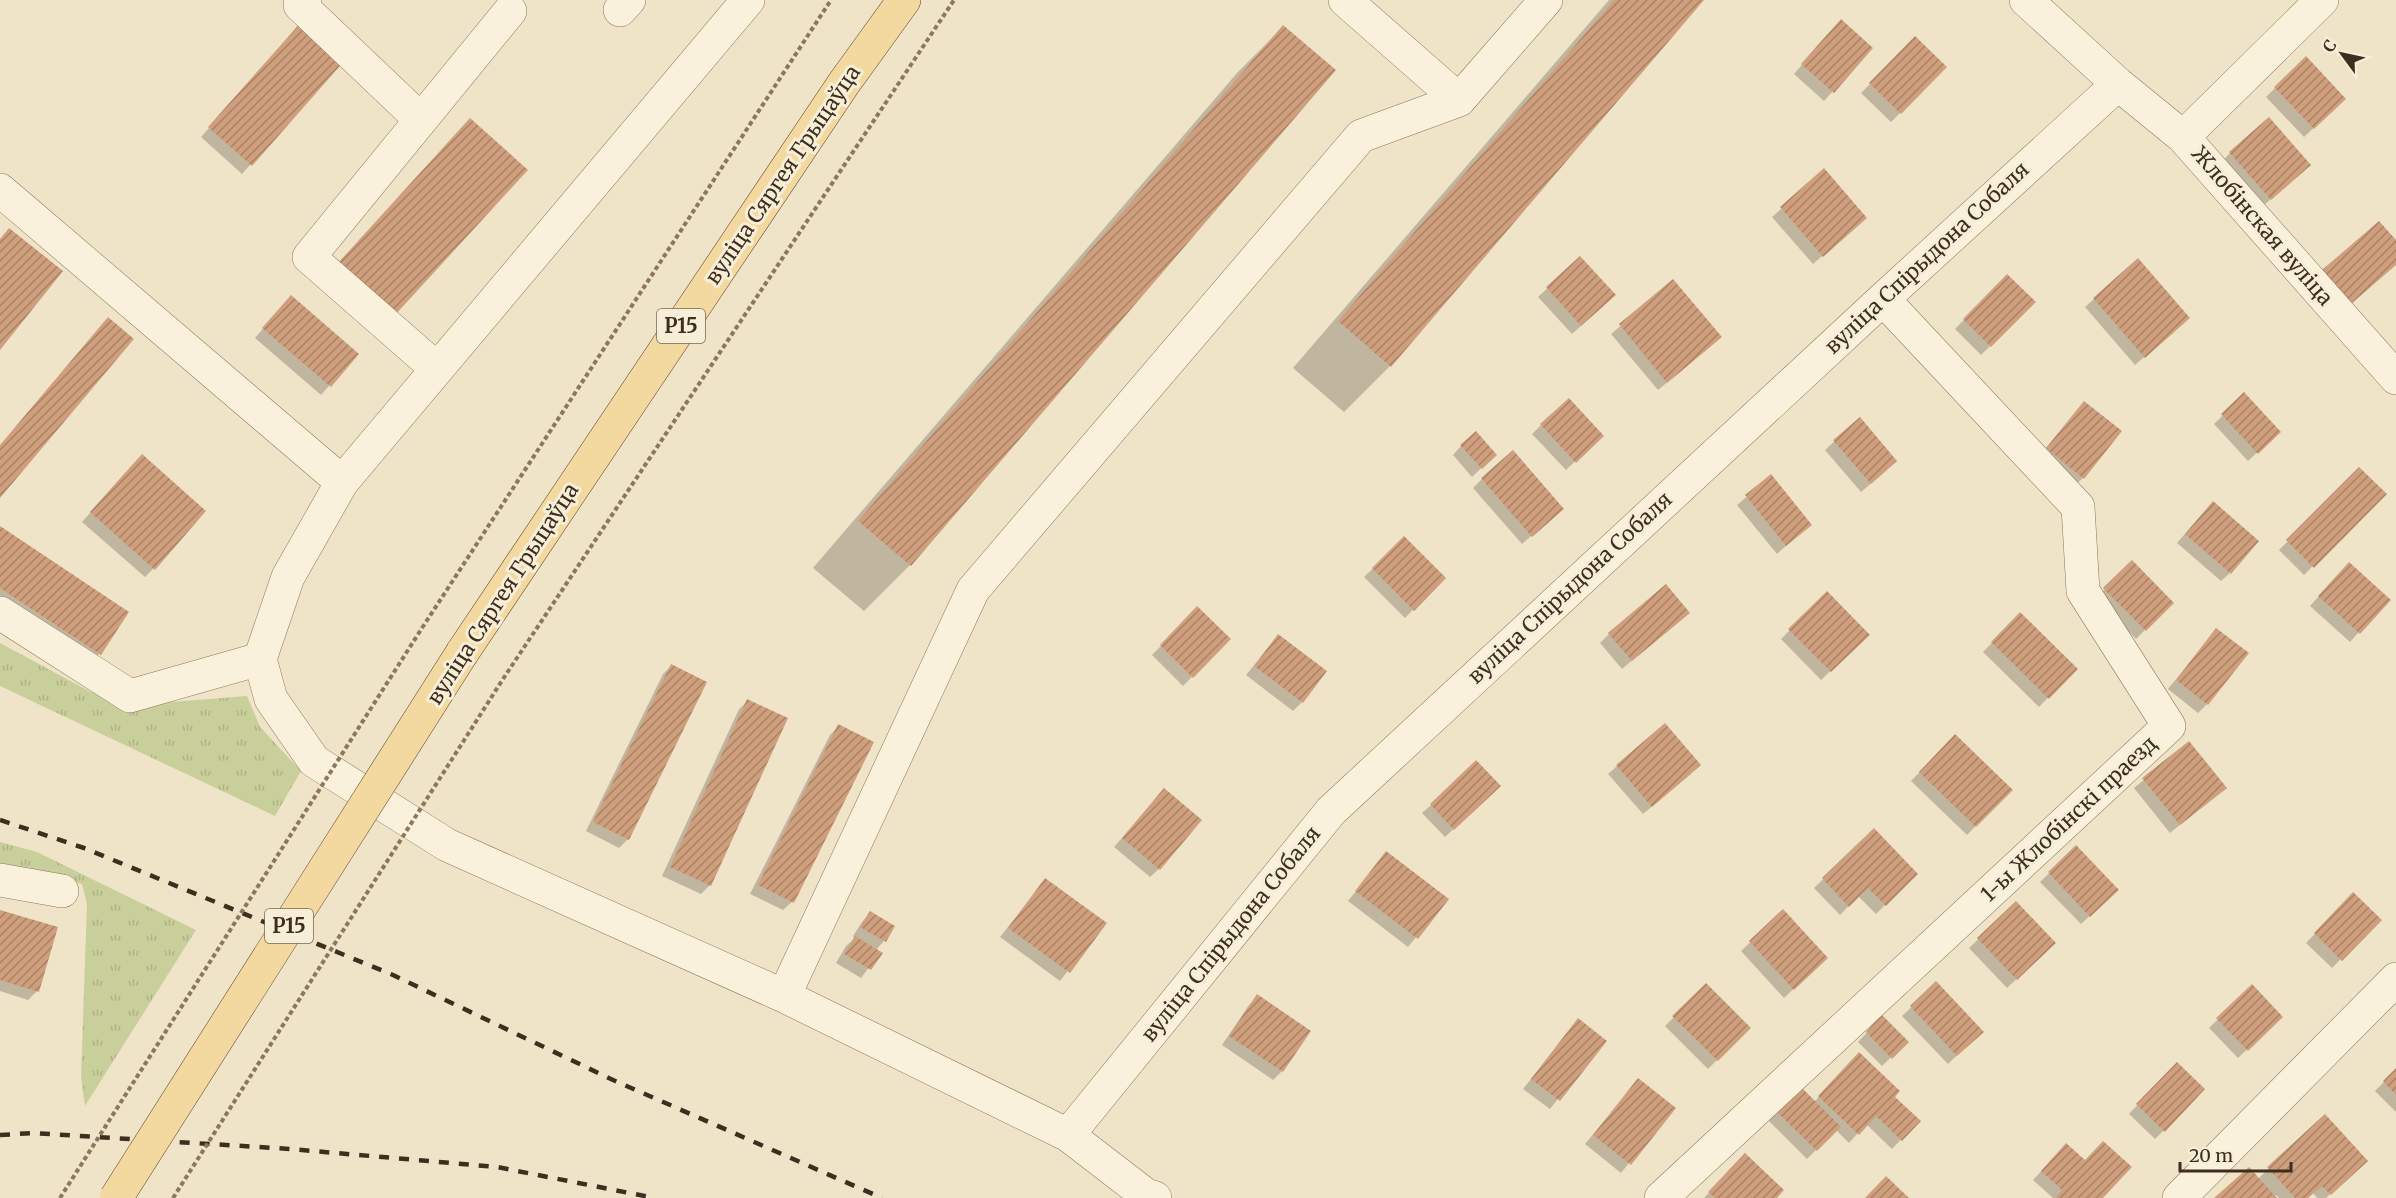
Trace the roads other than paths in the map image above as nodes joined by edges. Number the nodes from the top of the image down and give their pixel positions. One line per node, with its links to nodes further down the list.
1 (305, 0): 11 (street)
2 (748, 0): 15 (street)
3 (904, 0): 25 (main road, вуліца Сяргея Грыцаўца / Р15, bridge)
4 (1345, 0): 10 (street)
5 (1546, 0): 10 (street)
6 (2026, 0): 9 (street)
7 (2322, 0): 12 (street)
8 (510, 11): 11 (street)
9 (2118, 84): 12 (street, Жлобінская вуліца); 14 (street, вуліца Спірыдона Собаля)
10 (1459, 100): 23 (street)
11 (421, 120): 15 (street)
12 (2183, 136): 16 (street, Жлобінская вуліца)
13 (0, 190): 17 (street)
14 (1883, 299): 24 (street, вуліца Спірыдона Собаля); 27 (street, 1-ы Жлобінскі праезд)
15 (437, 369): 17 (street)
16 (2396, 378)
17 (342, 482): 19 (street)
18 (0, 613): 19 (street)
19 (260, 659): 23 (street)
20 (0, 880): 21 (street)
21 (62, 891)
22 (2396, 979): 28 (street)
23 (784, 996): 24 (street)
24 (1068, 1135): 26 (street)
25 (116, 1198)
26 (1155, 1198)
27 (1661, 1198)
28 (2179, 1198)

